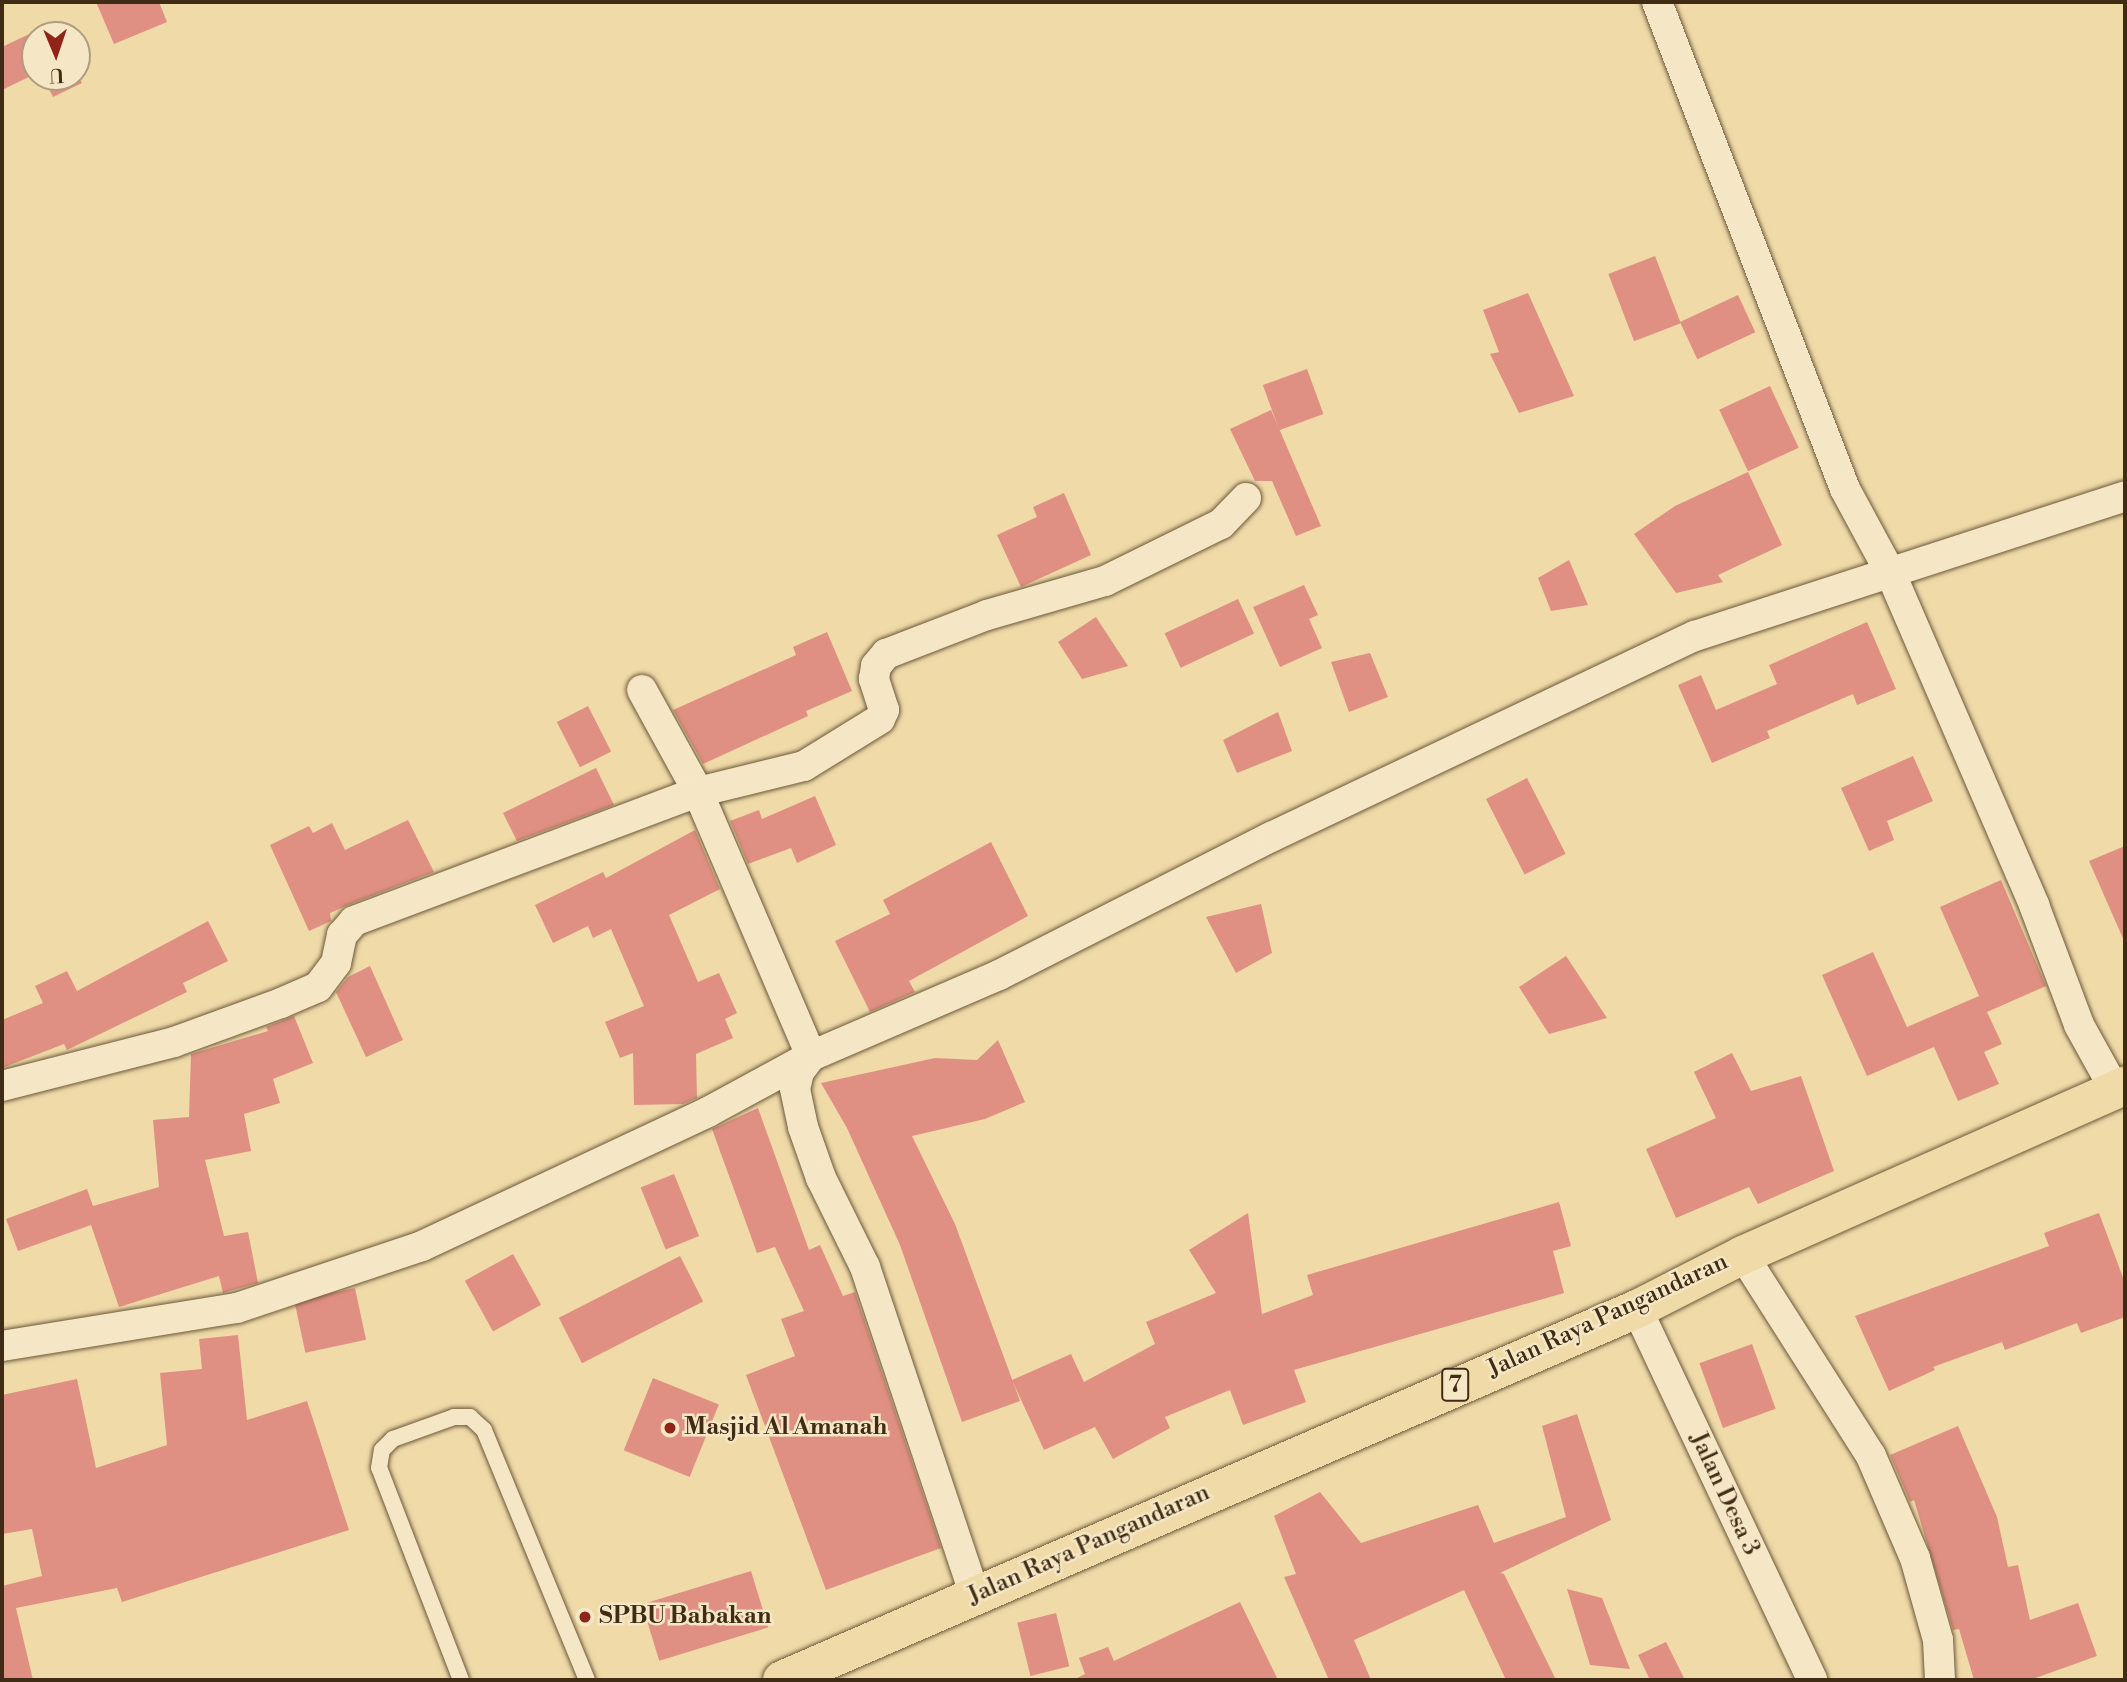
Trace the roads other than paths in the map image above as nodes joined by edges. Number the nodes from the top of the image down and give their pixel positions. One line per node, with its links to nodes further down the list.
1 (1657, 2): 4 (street)
2 (2125, 496): 4 (street)
3 (1246, 498): 6 (street)
4 (1891, 574): 7 (street); 9 (street)
5 (642, 690): 6 (street)
6 (698, 793): 7 (street); 8 (street)
7 (811, 1056): 12 (street); 13 (street)
8 (2, 1086)
9 (2120, 1088): 10 (highway, Jalan Raya Pangandaran / 7)
10 (1743, 1255): 11 (highway, Jalan Raya Pangandaran / 7); 18 (street)
11 (1637, 1309): 13 (highway, Jalan Raya Pangandaran / 7); 17 (street, Jalan Desa 3)
12 (2, 1346)
13 (975, 1596): 16 (highway, Jalan Raya Pangandaran / 7)
14 (461, 1680): 15 (lane)
15 (587, 1680)
16 (782, 1680)
17 (1812, 1680)
18 (1940, 1680)

